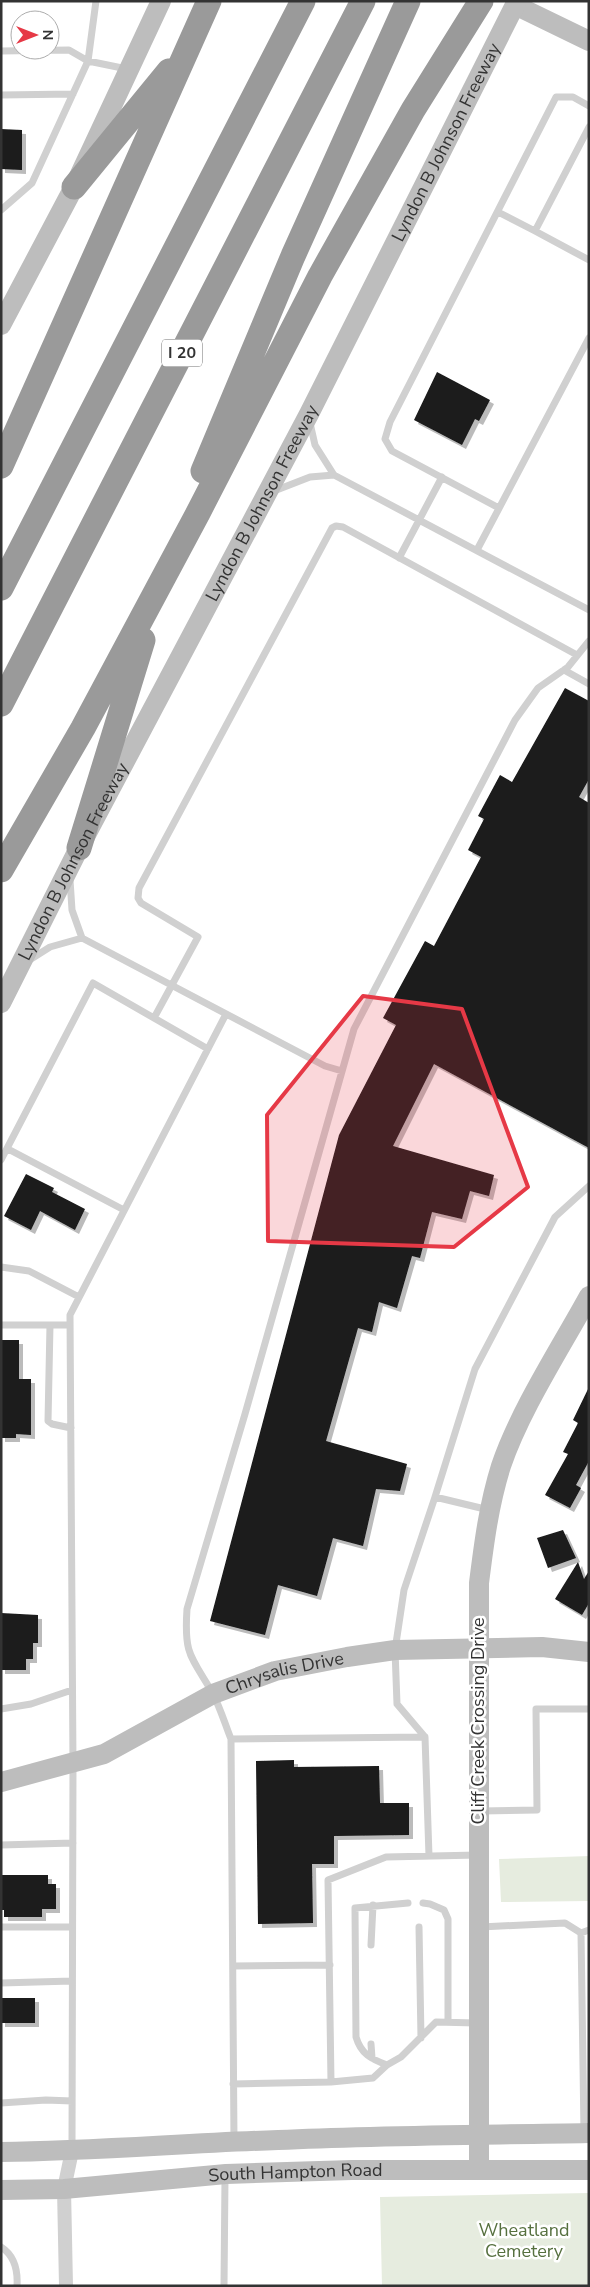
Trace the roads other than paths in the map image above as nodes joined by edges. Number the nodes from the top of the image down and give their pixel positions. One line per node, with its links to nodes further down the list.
1 (96, 1): 12 (lane)
2 (162, 1): 13 (main road)
3 (209, 1): 26 (highway)
4 (226, 1): 18 (highway)
5 (303, 1): 34 (highway)
6 (363, 1): 40 (highway, I 20)
7 (408, 1): 41 (highway)
8 (481, 1): 42 (highway)
9 (516, 3): 10 (main road); 25 (main road, Lyndon B Johnson Freeway)
10 (589, 41)
11 (1, 51): 12 (lane)
12 (88, 61): 13 (lane); 14 (lane)
13 (130, 70): 18 (main road)
14 (73, 94): 15 (lane); 19 (lane)
15 (1, 95)
16 (589, 106): 20 (lane)
17 (589, 127): 21 (lane)
18 (74, 187): 23 (main road)
19 (1, 210)
20 (498, 212): 21 (lane); 28 (lane)
21 (535, 231): 22 (lane)
22 (589, 260)
23 (3, 317)
24 (589, 338): 30 (lane)
25 (309, 414): 27 (lane); 29 (main road, Lyndon B Johnson Freeway)
26 (1, 466)
27 (334, 475): 29 (lane); 31 (lane)
28 (442, 478): 30 (lane); 31 (lane)
29 (266, 495): 41 (main road, Lyndon B Johnson Freeway)
30 (499, 508): 32 (lane)
31 (420, 519): 32 (lane); 33 (lane)
32 (477, 550): 35 (lane)
33 (399, 558): 37 (lane); 45 (lane)
34 (1, 588)
35 (589, 610)
36 (589, 641): 37 (lane)
37 (577, 655): 38 (lane)
38 (564, 670): 39 (lane); 50 (lane)
39 (589, 684)
40 (1, 704)
41 (75, 857): 43 (lane); 44 (main road, Lyndon B Johnson Freeway)
42 (1, 870)
43 (82, 938): 44 (lane); 45 (lane)
44 (18, 970): 46 (main road, Lyndon B Johnson Freeway)
45 (172, 985): 47 (lane); 48 (lane)
46 (2, 1001)
47 (226, 1014): 49 (lane); 50 (lane)
48 (154, 1018): 49 (lane); 51 (lane)
49 (208, 1049): 54 (lane)
50 (342, 1071): 68 (lane)
51 (8, 1149): 52 (lane); 54 (lane)
52 (1, 1160)
53 (589, 1186): 62 (lane)
54 (124, 1210): 57 (lane)
55 (1, 1267): 57 (lane)
56 (589, 1296): 63 (main road, Cliff Creek Crossing Drive)
57 (79, 1297): 60 (lane)
58 (1, 1324): 59 (lane)
59 (50, 1325): 60 (lane); 61 (lane)
60 (70, 1325): 61 (lane)
61 (71, 1428): 67 (lane)
62 (435, 1497): 63 (lane); 65 (lane)
63 (489, 1510): 64 (main road, Cliff Creek Crossing Drive)
64 (478, 1648): 65 (main road, Chrysalis Drive); 66 (main road, Chrysalis Drive); 75 (main road, Cliff Creek Crossing Drive)
65 (395, 1650): 68 (main road, Chrysalis Drive); 71 (lane)
66 (589, 1652)
67 (72, 1690): 69 (lane); 73 (lane)
68 (212, 1694): 72 (lane); 73 (main road, Chrysalis Drive)
69 (1, 1709)
70 (589, 1709): 75 (lane)
71 (425, 1737): 72 (lane); 79 (lane)
72 (232, 1739): 91 (lane)
73 (73, 1764): 74 (main road, Chrysalis Drive); 76 (lane)
74 (1, 1782)
75 (478, 1811): 78 (main road, Cliff Creek Crossing Drive)
76 (73, 1843): 77 (lane); 85 (lane)
77 (1, 1845)
78 (478, 1855): 79 (lane); 86 (main road, Cliff Creek Crossing Drive)
79 (429, 1856): 90 (lane)
80 (408, 1903): 82 (lane)
81 (423, 1903): 94 (lane)
82 (373, 1904): 89 (lane); 98 (lane)
83 (419, 1926): 96 (lane)
84 (1, 1927): 85 (lane)
85 (72, 1927): 92 (lane)
86 (478, 1928): 88 (lane); 95 (main road, Cliff Creek Crossing Drive)
87 (589, 1930): 88 (lane)
88 (581, 1933): 102 (lane)
89 (371, 1945)
90 (330, 1965): 91 (lane); 100 (lane)
91 (233, 1966): 101 (lane)
92 (72, 1981): 93 (lane); 103 (lane)
93 (1, 1983)
94 (448, 2022): 95 (lane); 96 (lane)
95 (478, 2023): 106 (main road, Cliff Creek Crossing Drive)
96 (421, 2038): 99 (lane)
97 (371, 2044): 98 (lane)
98 (372, 2058): 99 (lane)
99 (387, 2065): 100 (lane)
100 (332, 2082): 101 (lane)
101 (233, 2084): 107 (lane)
102 (586, 2094): 105 (lane)
103 (72, 2101): 104 (lane); 108 (lane)
104 (1, 2103)
105 (586, 2133): 106 (main road, South Hampton Road)
106 (479, 2136): 107 (main road, South Hampton Road); 110 (main road, Cliff Creek Crossing Drive)
107 (234, 2142): 108 (main road, South Hampton Road)
108 (72, 2151): 109 (main road, South Hampton Road); 113 (street)
109 (1, 2152)
110 (479, 2169): 111 (main road, South Hampton Road); 112 (main road, South Hampton Road)
111 (589, 2170)
112 (226, 2174): 113 (main road, South Hampton Road); 118 (lane)
113 (64, 2189): 114 (main road, South Hampton Road); 117 (street)
114 (1, 2190)
115 (1, 2247): 116 (lane)
116 (17, 2286)
117 (66, 2286)
118 (224, 2286)

